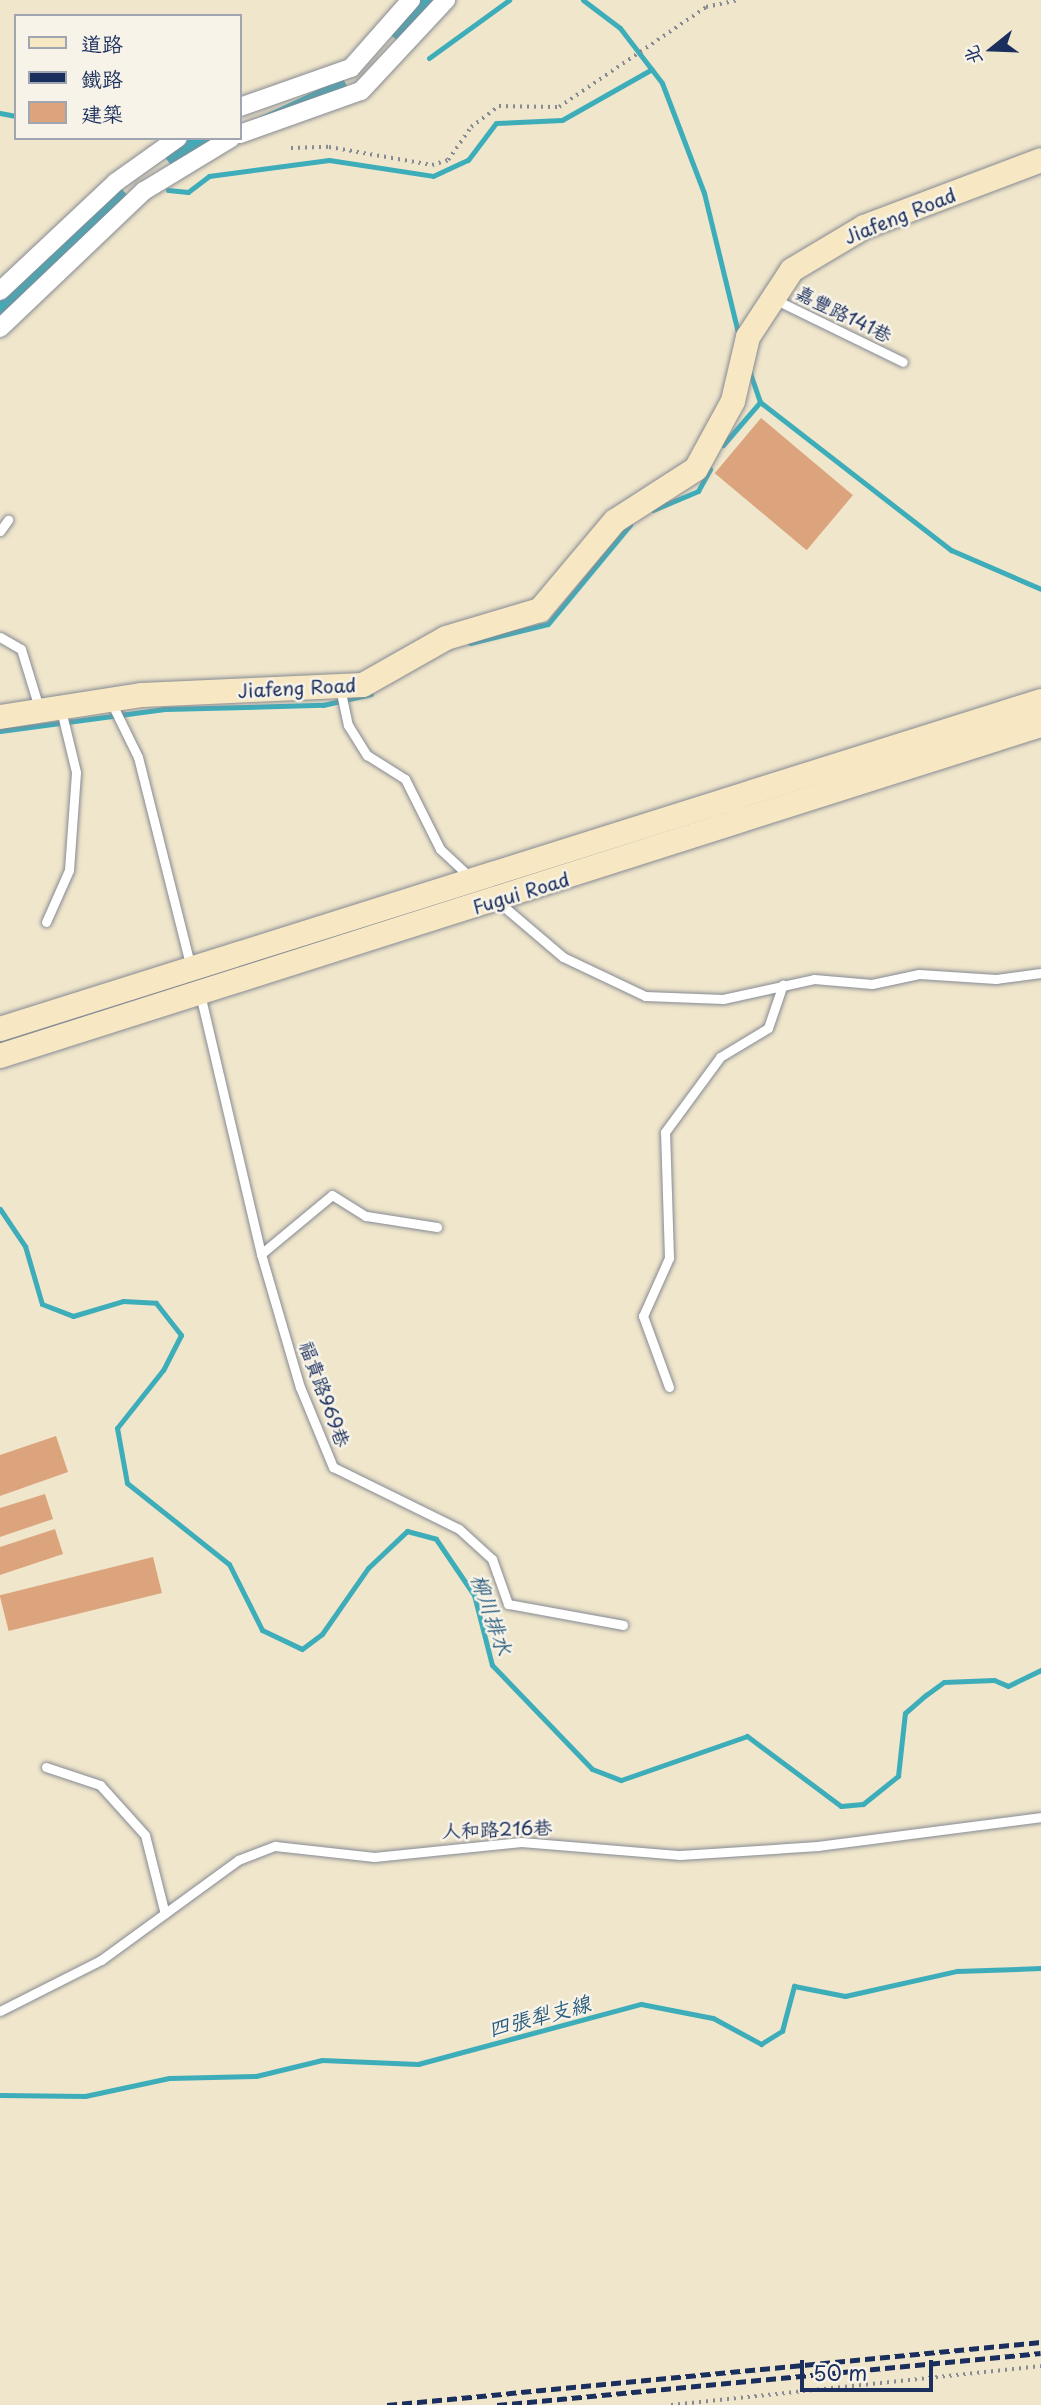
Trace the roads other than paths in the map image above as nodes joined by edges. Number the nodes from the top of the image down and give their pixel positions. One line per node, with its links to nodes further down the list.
1 (411, 0): 3 (street)
2 (446, 0): 4 (street)
3 (364, 55): 4 (street); 5 (street)
4 (383, 71): 6 (street)
5 (242, 106)
6 (242, 133)
7 (175, 140): 10 (street)
8 (228, 140): 11 (street)
9 (1041, 160): 13 (street, Jiafeng Road)
10 (138, 166): 11 (street); 12 (street)
11 (153, 185): 14 (street)
12 (0, 291)
13 (770, 297): 15 (lane, 嘉豐路141巷); 19 (street, Jiafeng Road)
14 (0, 328)
15 (903, 362)
16 (8, 520): 17 (lane)
17 (0, 531)
18 (0, 637): 22 (lane)
19 (340, 688): 21 (street, Jiafeng Road); 25 (lane)
20 (1041, 701): 25 (street, Fugui Road)
21 (111, 702): 22 (street, Jiafeng Road); 29 (lane, 福貴路969巷)
22 (51, 711): 23 (street, Jiafeng Road); 27 (lane)
23 (0, 717)
24 (1041, 725): 26 (street, Fugui Road)
25 (472, 879): 26 (lane); 29 (street, Fugui Road)
26 (497, 901): 29 (street, Fugui Road); 30 (lane)
27 (46, 922)
28 (1041, 973): 30 (lane)
29 (196, 983): 31 (street, Fugui Road); 32 (street, Fugui Road); 34 (lane, 福貴路969巷)
30 (783, 984): 35 (lane)
31 (0, 1029)
32 (0, 1056)
33 (437, 1227): 34 (lane)
34 (261, 1254): 36 (lane, 福貴路969巷)
35 (668, 1387)
36 (623, 1625)
37 (46, 1767): 39 (lane)
38 (1041, 1817): 39 (lane, 人和路216巷)
39 (164, 1914): 40 (lane, 人和路216巷)
40 (0, 2011)

